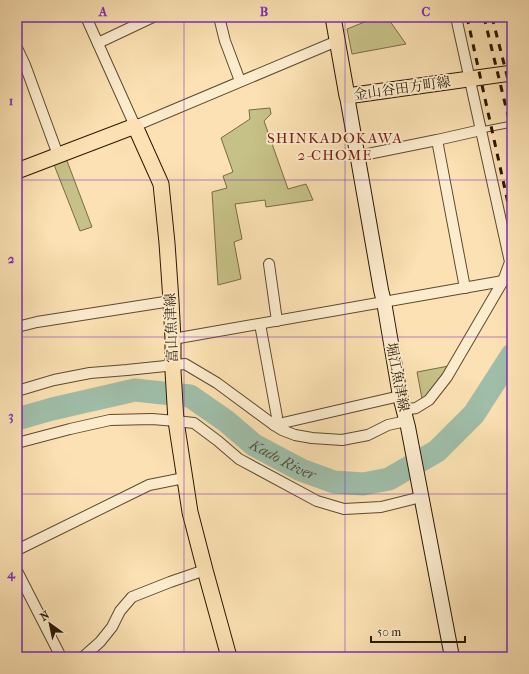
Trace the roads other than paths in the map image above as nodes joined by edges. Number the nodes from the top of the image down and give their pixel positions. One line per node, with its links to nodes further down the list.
1 (86, 17): 7 (street)
2 (153, 17): 7 (street)
3 (219, 17): 11 (street)
4 (333, 17): 6 (main road, 金山谷田方町線)
5 (456, 17): 10 (street)
6 (338, 41): 11 (street); 12 (main road, 金山谷田方町線)
7 (98, 42): 14 (street)
8 (17, 48): 17 (street)
9 (512, 73): 10 (main road, 金山谷田方町線)
10 (470, 78): 12 (main road, 金山谷田方町線); 15 (street)
11 (240, 81): 14 (street)
12 (347, 96): 18 (main road, 堀江魚津線)
13 (512, 124): 15 (lane)
14 (135, 126): 17 (main road); 23 (main road, 富山魚津線)
15 (481, 130): 16 (street); 21 (street)
16 (437, 140): 18 (street); 22 (street)
17 (58, 155): 19 (main road)
18 (358, 156): 24 (main road, 堀江魚津線)
19 (17, 171)
20 (269, 264): 25 (street)
21 (503, 281): 22 (street); 33 (street)
22 (465, 288): 24 (street)
23 (171, 301): 27 (street); 28 (main road, 富山魚津線)
24 (384, 302): 25 (street); 31 (main road, 堀江魚津線)
25 (276, 321): 26 (street)
26 (260, 324): 28 (street); 34 (street)
27 (17, 326)
28 (173, 339): 29 (main road, 富山魚津線)
29 (173, 368): 30 (street); 32 (main road, 富山魚津線); 34 (street)
30 (17, 391)
31 (400, 396): 33 (main road, 堀江魚津線); 34 (street)
32 (176, 418): 35 (street); 36 (main road, 富山魚津線); 37 (street)
33 (406, 420): 34 (street); 37 (main road, 堀江魚津線)
34 (274, 425)
35 (17, 443)
36 (184, 478): 38 (street); 39 (main road, 富山魚津線)
37 (421, 496): 44 (main road, 堀江魚津線)
38 (17, 550)
39 (205, 570): 42 (street); 43 (main road, 富山魚津線)
40 (17, 571): 41 (street)
41 (61, 657)
42 (83, 657)
43 (229, 657)
44 (452, 657)

